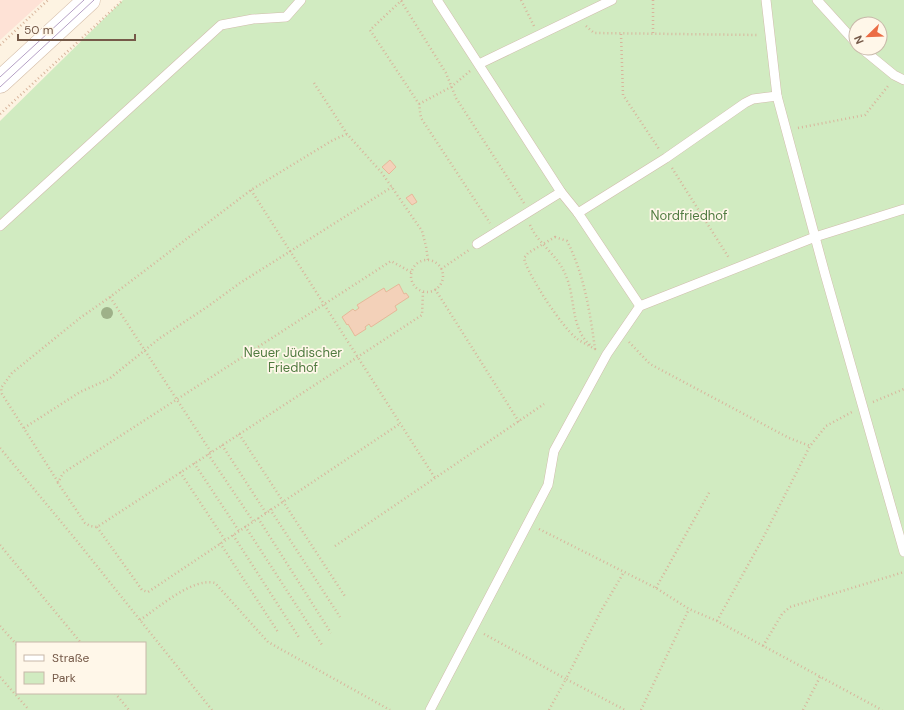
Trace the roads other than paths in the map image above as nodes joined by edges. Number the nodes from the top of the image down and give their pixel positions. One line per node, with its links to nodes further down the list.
1 (89, 0): 11 (main road)
2 (301, 0): 16 (lane)
3 (437, 0): 9 (lane)
4 (612, 0): 9 (lane)
5 (766, 0): 12 (lane)
6 (817, 0): 7 (lane)
7 (848, 34)
8 (871, 56): 10 (lane)
9 (479, 64): 13 (lane)
10 (904, 80)
11 (0, 82)
12 (777, 96): 15 (lane); 17 (lane)
13 (561, 192): 15 (lane); 18 (lane)
14 (904, 209): 17 (lane)
15 (578, 213): 19 (lane)
16 (0, 226)
17 (815, 237): 19 (lane); 20 (lane)
18 (477, 244)
19 (640, 306): 21 (lane)
20 (904, 552)
21 (430, 710)

